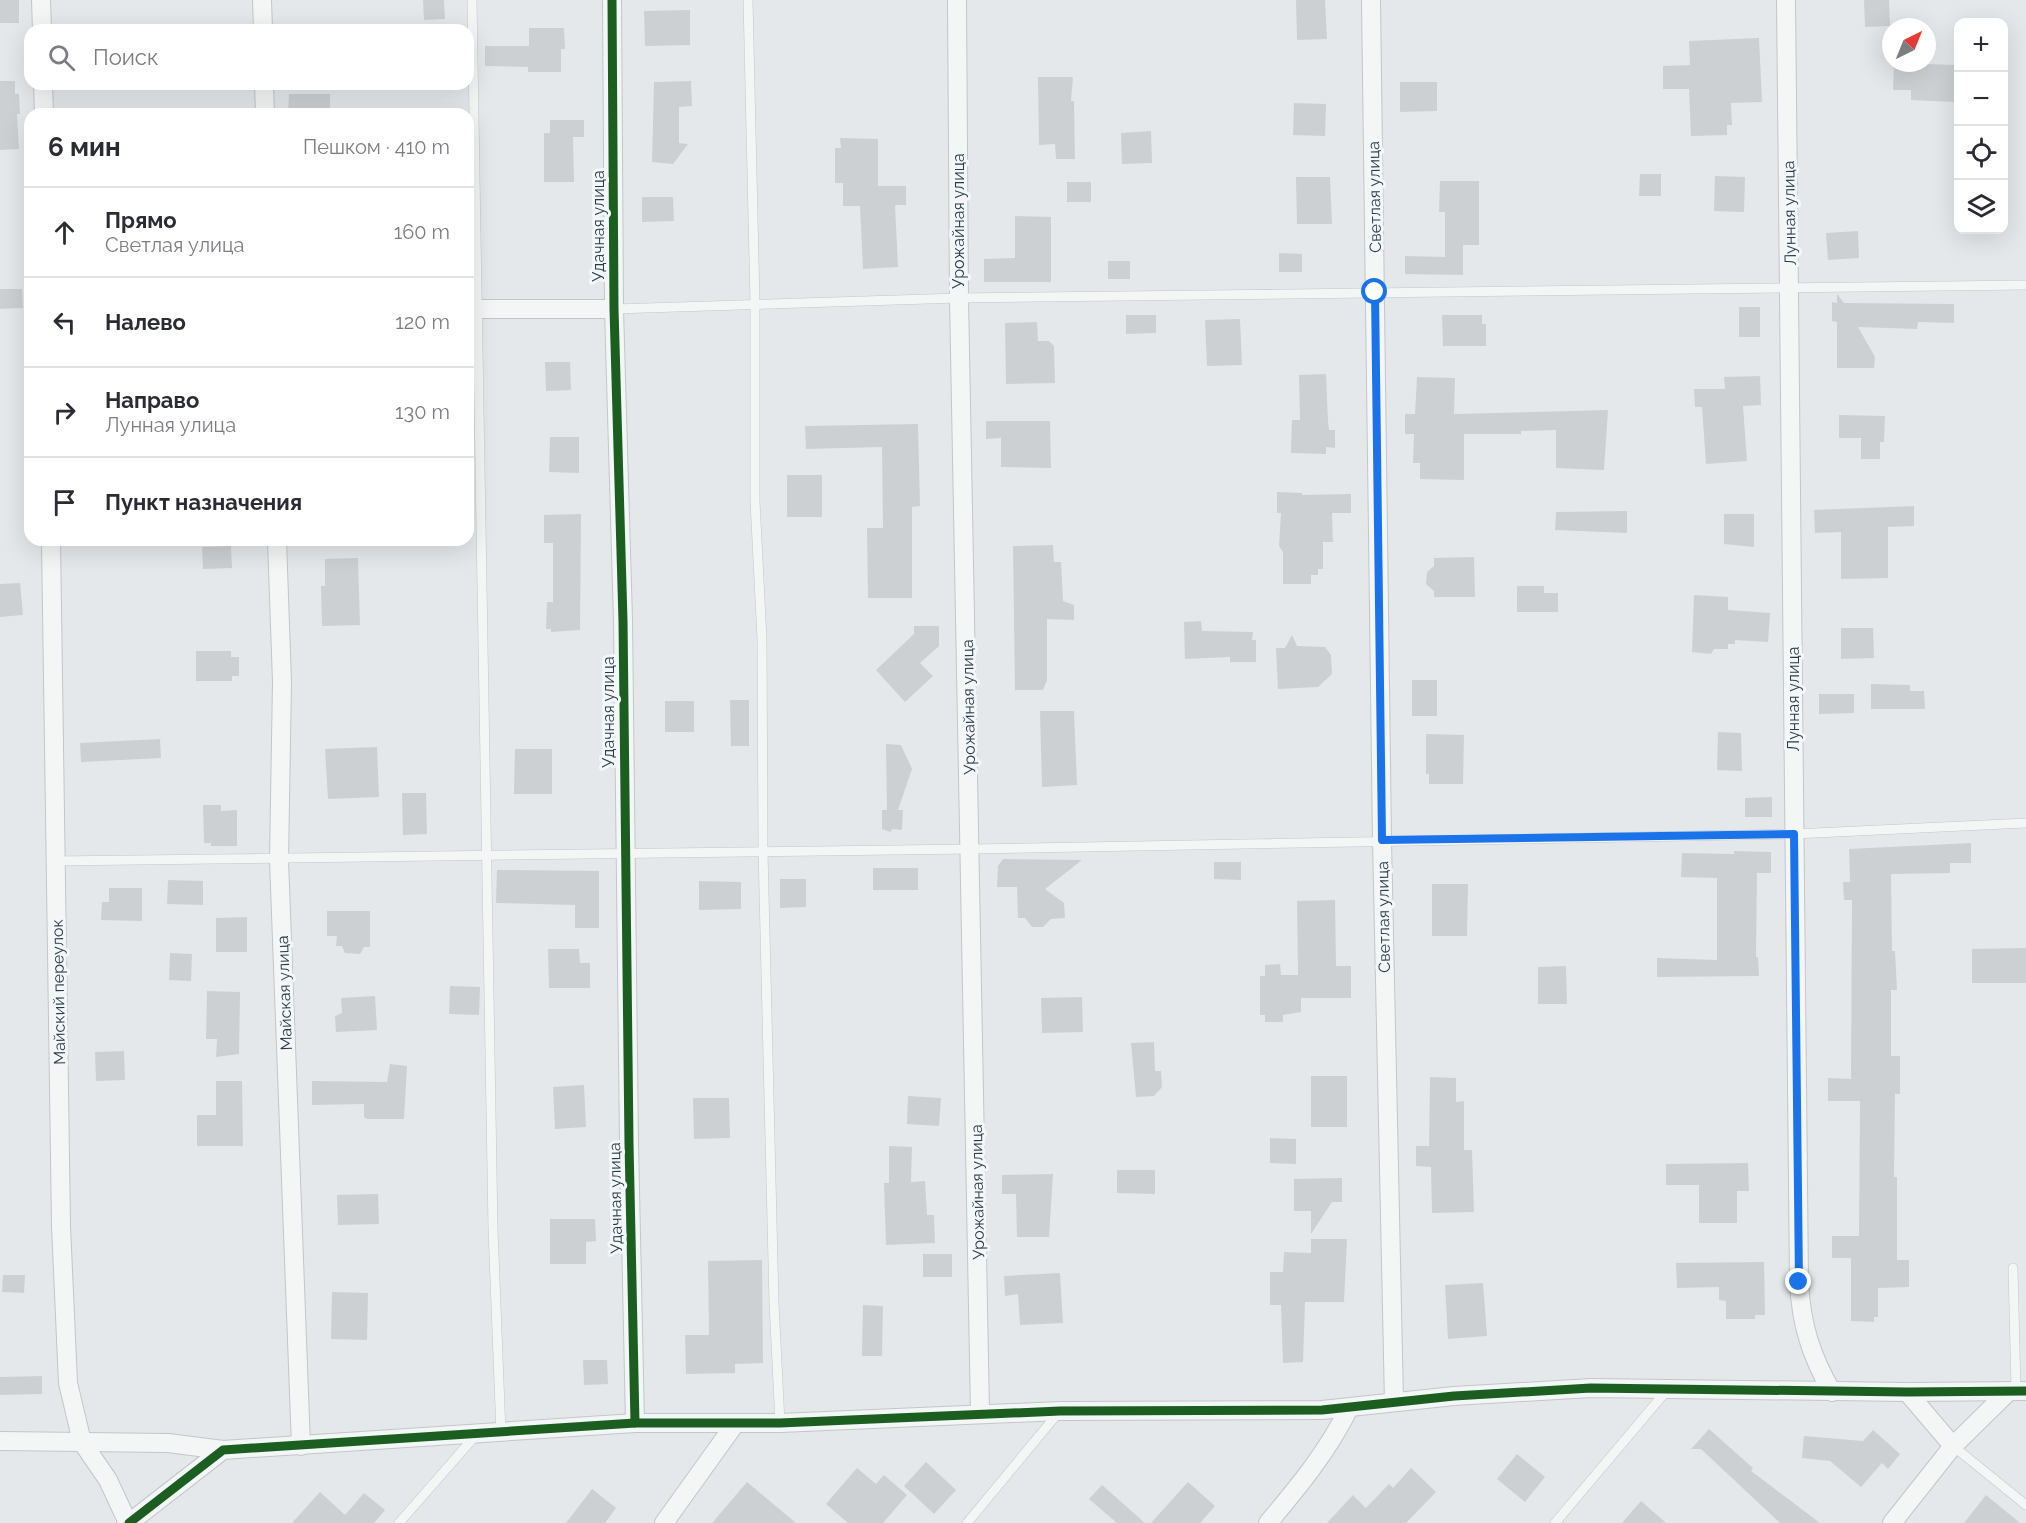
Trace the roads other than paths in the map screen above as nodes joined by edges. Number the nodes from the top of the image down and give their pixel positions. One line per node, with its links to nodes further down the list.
1 (42, 0): 9 (street)
2 (262, 0): 10 (street)
3 (472, 0): 11 (lane)
4 (612, 0): 24 (street, Удачная улица)
5 (748, 0): 22 (lane)
6 (957, 0): 21 (street, Урожайная улица)
7 (1371, 0): 20 (street, Светлая улица)
8 (1786, 0): 19 (street, Лунная улица)
9 (42, 24)
10 (263, 24)
11 (472, 24)
12 (43, 90): 15 (street)
13 (264, 90): 16 (street)
14 (472, 90): 17 (lane)
15 (44, 108)
16 (265, 108)
17 (472, 108)
18 (2026, 285): 19 (lane)
19 (1790, 288): 20 (lane); 29 (street, Лунная улица)
20 (1375, 292): 21 (lane); 30 (street, Светлая улица)
21 (959, 298): 22 (lane); 31 (street, Урожайная улица)
22 (755, 303): 24 (lane); 32 (lane)
23 (474, 309): 24 (street)
24 (614, 309): 33 (street, Удачная улица)
25 (474, 351): 34 (lane)
26 (51, 546): 36 (street, Майский переулок)
27 (278, 546): 35 (street, Майская улица)
28 (2026, 823): 29 (lane)
29 (1794, 834): 30 (lane); 40 (street, Лунная улица)
30 (1382, 840): 31 (lane); 42 (street, Светлая улица)
31 (971, 849): 32 (lane); 45 (street, Урожайная улица)
32 (763, 852): 33 (lane); 47 (lane)
33 (624, 853): 34 (lane); 46 (street, Удачная улица)
34 (486, 855): 35 (lane); 49 (lane)
35 (279, 860): 36 (lane); 53 (street, Майская улица)
36 (56, 861): 52 (street, Майский переулок)
37 (2013, 1268): 39 (lane)
38 (1668, 1389): 40 (street); 42 (street); 62 (lane)
39 (2017, 1391): 41 (street); 54 (street)
40 (1832, 1392): 41 (street)
41 (1906, 1392): 54 (street)
42 (1394, 1402): 43 (street)
43 (1349, 1408): 44 (street); 61 (street)
44 (1060, 1411): 45 (street); 60 (lane)
45 (980, 1413): 47 (street)
46 (636, 1423): 48 (street); 49 (street)
47 (780, 1423): 48 (street)
48 (735, 1424): 59 (street)
49 (501, 1434): 50 (street)
50 (476, 1435): 53 (street); 58 (lane)
51 (0, 1441): 52 (street)
52 (82, 1442): 55 (street); 57 (street)
53 (301, 1446): 55 (street)
54 (1953, 1446): 56 (lane); 63 (street)
55 (224, 1450): 57 (street)
56 (2026, 1505)
57 (128, 1523)
58 (399, 1523)
59 (664, 1523)
60 (967, 1523)
61 (1268, 1523)
62 (1555, 1523)
63 (1892, 1523)

